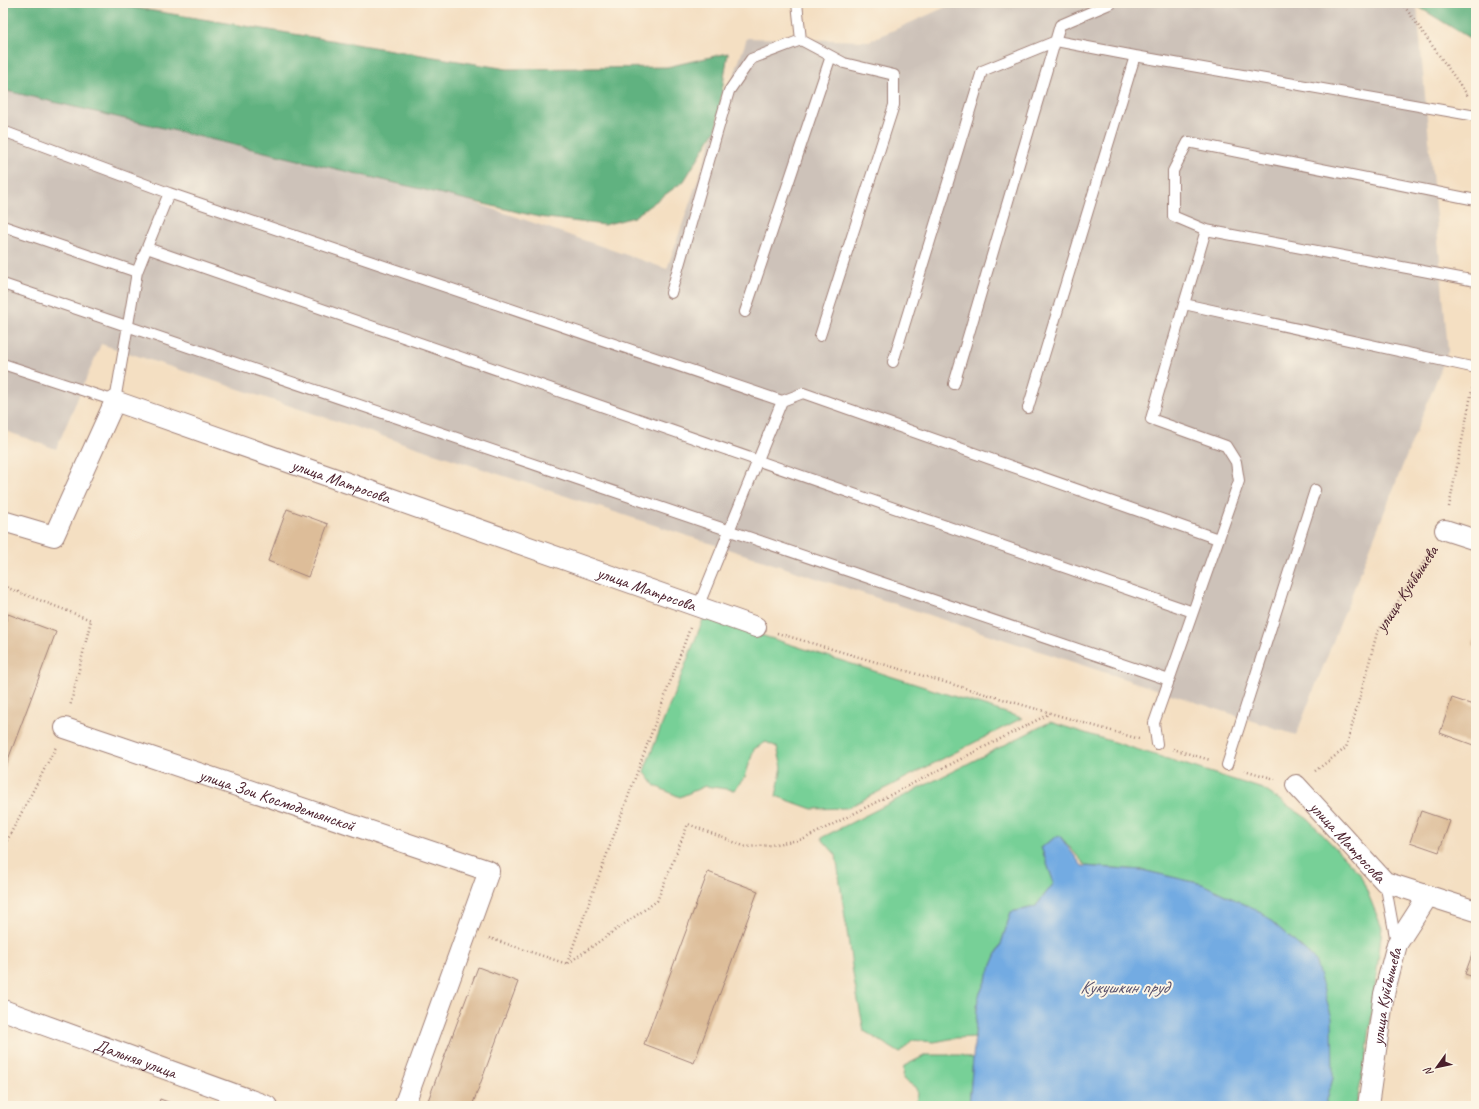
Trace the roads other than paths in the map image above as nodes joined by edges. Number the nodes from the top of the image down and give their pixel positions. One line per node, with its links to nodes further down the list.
1 (797, 3): 3 (lane)
2 (1112, 3): 4 (lane)
3 (801, 40): 5 (lane); 17 (lane)
4 (1056, 40): 6 (lane); 22 (lane); 25 (lane)
5 (831, 56): 19 (lane); 21 (lane)
6 (1135, 56): 7 (lane); 28 (lane)
7 (1476, 116)
8 (3, 131): 9 (lane)
9 (169, 194): 13 (lane); 27 (lane)
10 (1476, 200): 12 (lane)
11 (3, 226): 14 (lane)
12 (1206, 230): 15 (lane); 18 (lane)
13 (147, 248): 14 (lane); 29 (lane)
14 (137, 272): 20 (lane)
15 (1476, 281)
16 (3, 284): 20 (lane)
17 (670, 293)
18 (1184, 304): 24 (lane); 34 (lane)
19 (745, 312)
20 (128, 326): 26 (lane); 32 (lane)
21 (820, 336)
22 (893, 362)
23 (3, 364): 26 (lane)
24 (1476, 368)
25 (954, 384)
26 (115, 401): 31 (street); 36 (street, улица Матросова)
27 (782, 401): 29 (lane); 34 (lane)
28 (1028, 408)
29 (757, 461): 32 (lane); 37 (lane)
30 (1315, 490): 42 (lane)
31 (3, 522)
32 (729, 530): 36 (lane); 39 (lane)
33 (1445, 530): 35 (street)
34 (1218, 539): 37 (lane)
35 (1476, 540)
36 (698, 607): 38 (street, улица Матросова)
37 (1193, 612): 39 (lane)
38 (756, 627)
39 (1169, 680): 41 (lane)
40 (66, 728): 50 (street, улица Зои Космодемьянской)
41 (1157, 744)
42 (1227, 765)
43 (1296, 785): 44 (street, улица Матросова)
44 (1385, 882): 45 (street, улица Матросова); 47 (lane)
45 (1428, 896): 46 (street, улица Матросова); 47 (street, улица Куйбышева)
46 (1476, 911)
47 (1397, 944): 51 (street, улица Куйбышева)
48 (3, 1010): 49 (street, Дальняя улица)
49 (267, 1106)
50 (404, 1106)
51 (1368, 1106)

